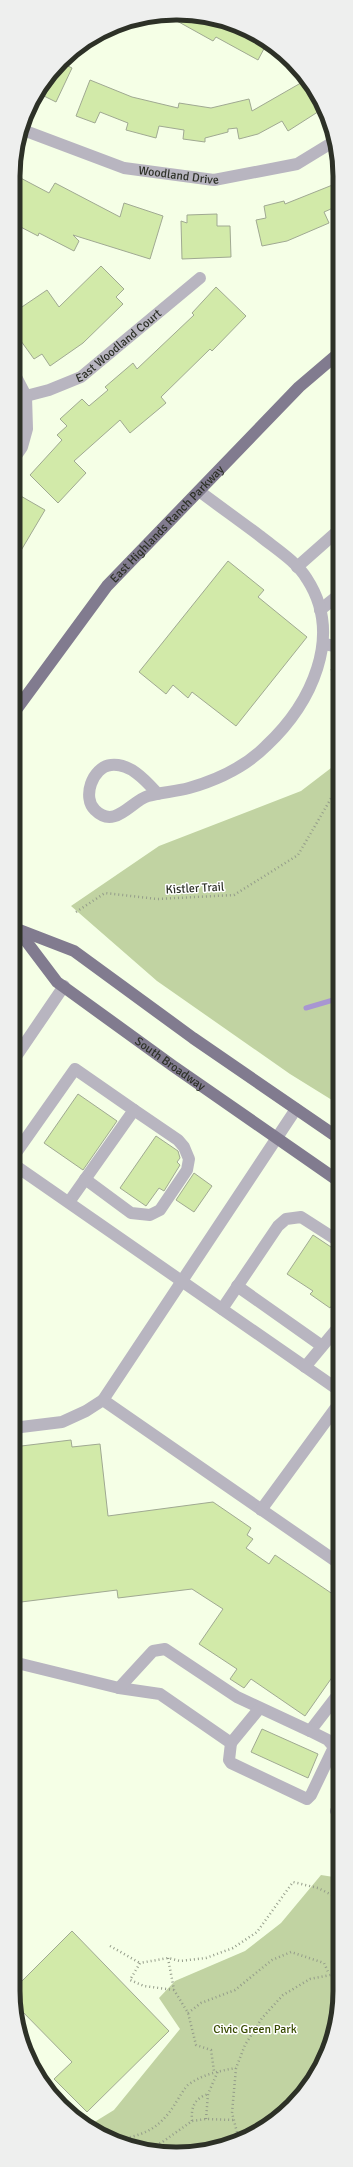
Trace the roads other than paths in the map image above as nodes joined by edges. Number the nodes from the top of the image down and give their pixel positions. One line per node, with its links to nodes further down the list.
1 (26, 131): 2 (street, Woodland Drive)
2 (330, 144)
3 (200, 278): 6 (street, East Woodland Court)
4 (333, 358): 8 (main road, East Highlands Ranch Parkway)
5 (20, 385): 6 (street)
6 (26, 396): 7 (street)
7 (20, 450)
8 (199, 491): 10 (street); 15 (main road, East Highlands Ranch Parkway)
9 (333, 535): 10 (street)
10 (297, 568): 12 (street)
11 (333, 600): 12 (street)
12 (320, 610): 13 (street)
13 (324, 644): 14 (street); 16 (street)
14 (333, 646)
15 (20, 704)
16 (158, 794): 16 (street)
17 (20, 929): 21 (main road, South Broadway)
18 (20, 934): 19 (main road, South Broadway)
19 (64, 986): 20 (street); 24 (main road, South Broadway)
20 (20, 1051)
21 (296, 1109): 23 (main road, South Broadway); 24 (street)
22 (134, 1110): 25 (street); 28 (street); 28 (street)
23 (333, 1134)
24 (277, 1138): 27 (main road, South Broadway); 31 (street)
25 (20, 1153)
26 (20, 1166): 29 (street)
27 (333, 1177)
28 (85, 1179): 29 (street)
29 (68, 1202): 31 (street)
30 (333, 1238): 32 (street)
31 (182, 1281): 33 (street); 38 (street)
32 (237, 1286): 33 (street); 35 (street)
33 (222, 1309): 36 (street)
34 (333, 1333): 35 (street)
35 (322, 1346): 36 (street)
36 (305, 1367): 37 (street)
37 (333, 1386)
38 (103, 1400): 40 (street); 41 (street)
39 (333, 1412): 41 (street)
40 (20, 1427)
41 (261, 1510): 42 (street)
42 (333, 1559)
43 (20, 1664): 44 (street)
44 (119, 1688): 46 (street); 48 (street)
45 (333, 1701): 47 (street)
46 (259, 1709): 47 (street); 48 (street)
47 (310, 1731): 49 (street)
48 (231, 1743): 50 (street)
49 (333, 1745)
50 (333, 1756)

